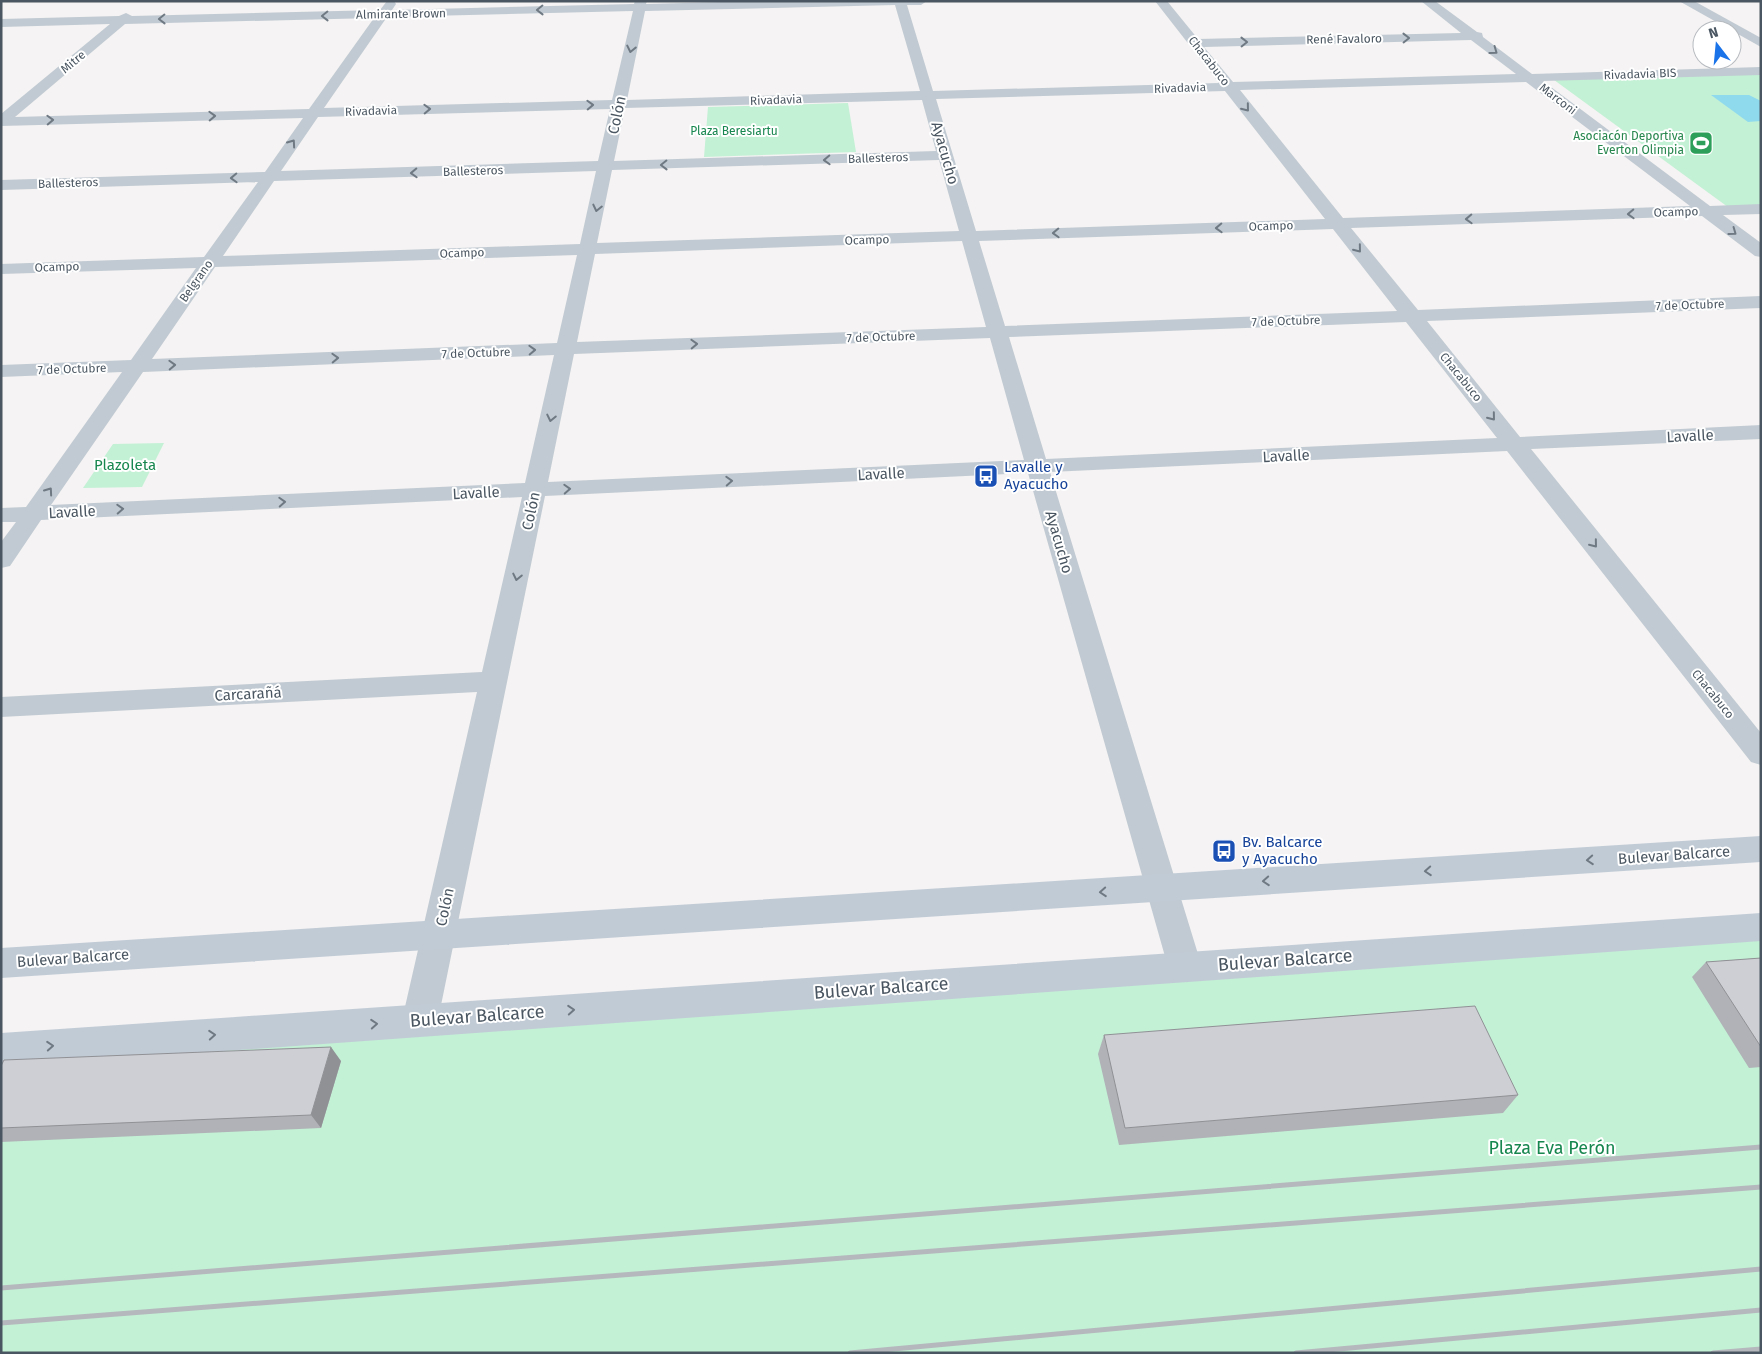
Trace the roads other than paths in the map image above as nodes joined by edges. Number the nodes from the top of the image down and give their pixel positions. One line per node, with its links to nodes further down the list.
1 (921, 1): 6 (street, Almirante Brown)
2 (1162, 1): 14 (street, Chacabuco)
3 (1427, 1): 13 (street, Marconi)
4 (1447, 1): 12 (street, Marconi)
5 (1685, 1): 15 (street)
6 (900, 2): 7 (street, Almirante Brown); 20 (street, Ayacucho)
7 (641, 5): 9 (street, Almirante Brown, one-way to 9); 21 (street, Colón, one-way to 21)
8 (137, 8): 10 (street, Mitre)
9 (387, 8): 10 (street, Almirante Brown, one-way to 10); 22 (street, Belgrano)
10 (122, 20): 11 (street, Almirante Brown); 23 (street, Mitre)
11 (1, 23)
12 (1493, 35): 13 (street, René Favaloro); 17 (street, Marconi)
13 (1473, 36): 14 (street, René Favaloro, one-way to 13); 18 (street, Marconi, one-way to 18)
14 (1195, 43): 19 (street, Chacabuco)
15 (1761, 43)
16 (1761, 71): 17 (street, Rivadavia BIS)
17 (1550, 77): 18 (street, Rivadavia); 25 (street, Marconi)
18 (1531, 78): 19 (street, Rivadavia); 32 (street, Marconi)
19 (1229, 86): 20 (street, Rivadavia); 33 (street, Chacabuco, one-way to 33)
20 (927, 95): 21 (street, Rivadavia); 24 (street, Ayacucho)
21 (619, 104): 22 (street, Rivadavia, one-way to 21); 26 (street, Colón)
22 (313, 113): 23 (street, Rivadavia, one-way to 22); 27 (street, Belgrano, one-way to 22)
23 (1, 122)
24 (945, 155): 26 (street, Ballesteros, one-way to 26); 35 (street, Ayacucho)
25 (1661, 158)
26 (606, 167): 27 (street, Ballesteros, one-way to 27); 36 (street, Colón, one-way to 36)
27 (269, 177): 28 (street, Ballesteros, one-way to 28); 38 (street, Belgrano)
28 (1, 185)
29 (1708, 193): 31 (street)
30 (1761, 209): 31 (street, Ocampo)
31 (1732, 210): 32 (street, Ocampo); 34 (street)
32 (1705, 211): 33 (street, Ocampo, one-way to 33); 37 (street, Marconi, one-way to 37)
33 (1338, 224): 35 (street, Ocampo, one-way to 35); 41 (street, Chacabuco, one-way to 41)
34 (1754, 226)
35 (969, 236): 36 (street, Ocampo); 42 (street, Ayacucho)
36 (588, 249): 38 (street, Ocampo); 43 (street, Colón)
37 (1761, 252)
38 (210, 262): 39 (street, Ocampo); 44 (street, Belgrano)
39 (1, 269)
40 (1761, 302): 41 (street, 7 de Octubre)
41 (1412, 316): 42 (street, 7 de Octubre); 47 (street, Chacabuco, one-way to 47)
42 (997, 332): 43 (street, 7 de Octubre, one-way to 42); 48 (street, Ayacucho)
43 (566, 349): 44 (street, 7 de Octubre, one-way to 43); 49 (street, Colón, one-way to 49)
44 (136, 366): 45 (street, 7 de Octubre); 50 (street, Belgrano, one-way to 44)
45 (1, 372)
46 (1761, 432): 47 (street, Lavalle)
47 (1515, 445): 48 (street, Lavalle); 55 (street, Chacabuco, one-way to 55)
48 (1037, 467): 49 (street, Lavalle, one-way to 48); 57 (street, Ayacucho)
49 (535, 490): 50 (street, Lavalle, one-way to 49); 53 (street, Colón, one-way to 53)
50 (34, 513): 51 (street, Lavalle); 52 (street, Belgrano)
51 (1, 515)
52 (1, 560)
53 (494, 681): 54 (street, Carcarañá); 59 (street, Colón)
54 (1, 707)
55 (1761, 754)
56 (1761, 849): 57 (main road, Bulevar Balcarce, one-way to 57)
57 (1161, 888): 59 (main road, Bulevar Balcarce, one-way to 59); 61 (street, Ayacucho)
58 (1761, 927): 61 (main road, Bulevar Balcarce)
59 (439, 934): 60 (main road, Bulevar Balcarce); 62 (street, Colón)
60 (1, 963)
61 (1185, 967): 62 (main road, Bulevar Balcarce, one-way to 61)
62 (420, 1020): 63 (main road, Bulevar Balcarce, one-way to 62)
63 (1, 1050)

